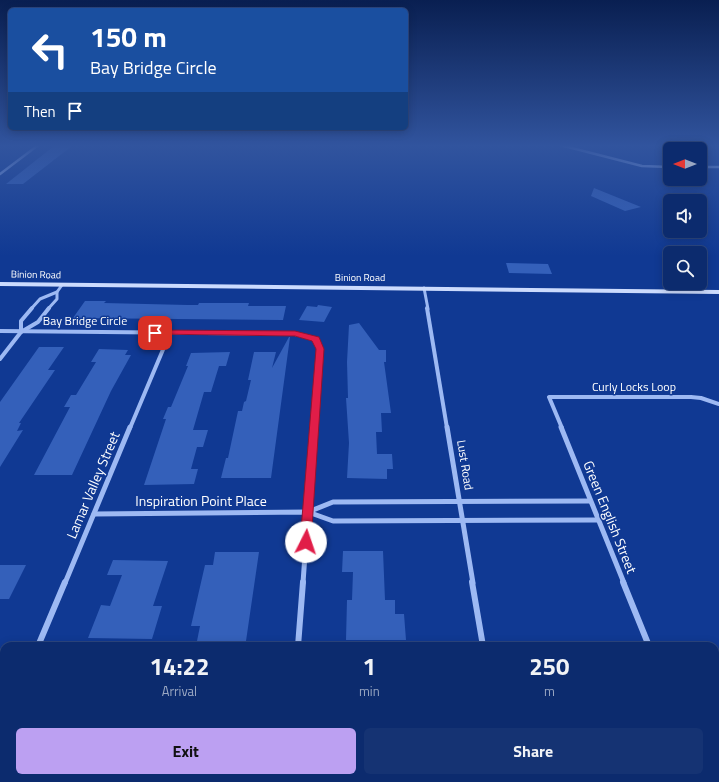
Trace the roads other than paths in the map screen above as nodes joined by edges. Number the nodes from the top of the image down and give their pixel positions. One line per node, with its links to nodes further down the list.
1 (0, 284): 2 (main road, Binion Road)
2 (62, 285): 3 (main road, Binion Road); 4 (street)
3 (424, 288): 5 (main road, Binion Road); 13 (street, Lust Road)
4 (57, 292): 7 (street); 7 (street)
5 (719, 292)
6 (0, 331): 7 (street, Bay Bridge Circle)
7 (21, 332): 8 (street, Bay Bridge Circle); 9 (street)
8 (170, 333): 14 (street, Bay Bridge Circle); 15 (street, Lamar Valley Street)
9 (0, 359)
10 (549, 397): 11 (street, Curly Locks Loop); 12 (street, Green English Street)
11 (719, 404)
12 (590, 501): 13 (street, Inspiration Point Place); 17 (street, Green English Street)
13 (460, 502): 14 (street, Inspiration Point Place); 16 (street, Lust Road)
14 (308, 512): 15 (street, Inspiration Point Place); 16 (street, Inspiration Point Place); 19 (street, Bay Bridge Circle)
15 (94, 514): 18 (street, Lamar Valley Street)
16 (463, 520): 17 (street, Inspiration Point Place); 20 (street, Lust Road)
17 (598, 520): 21 (street, Green English Street)
18 (40, 642)
19 (298, 642)
20 (482, 642)
21 (648, 642)

